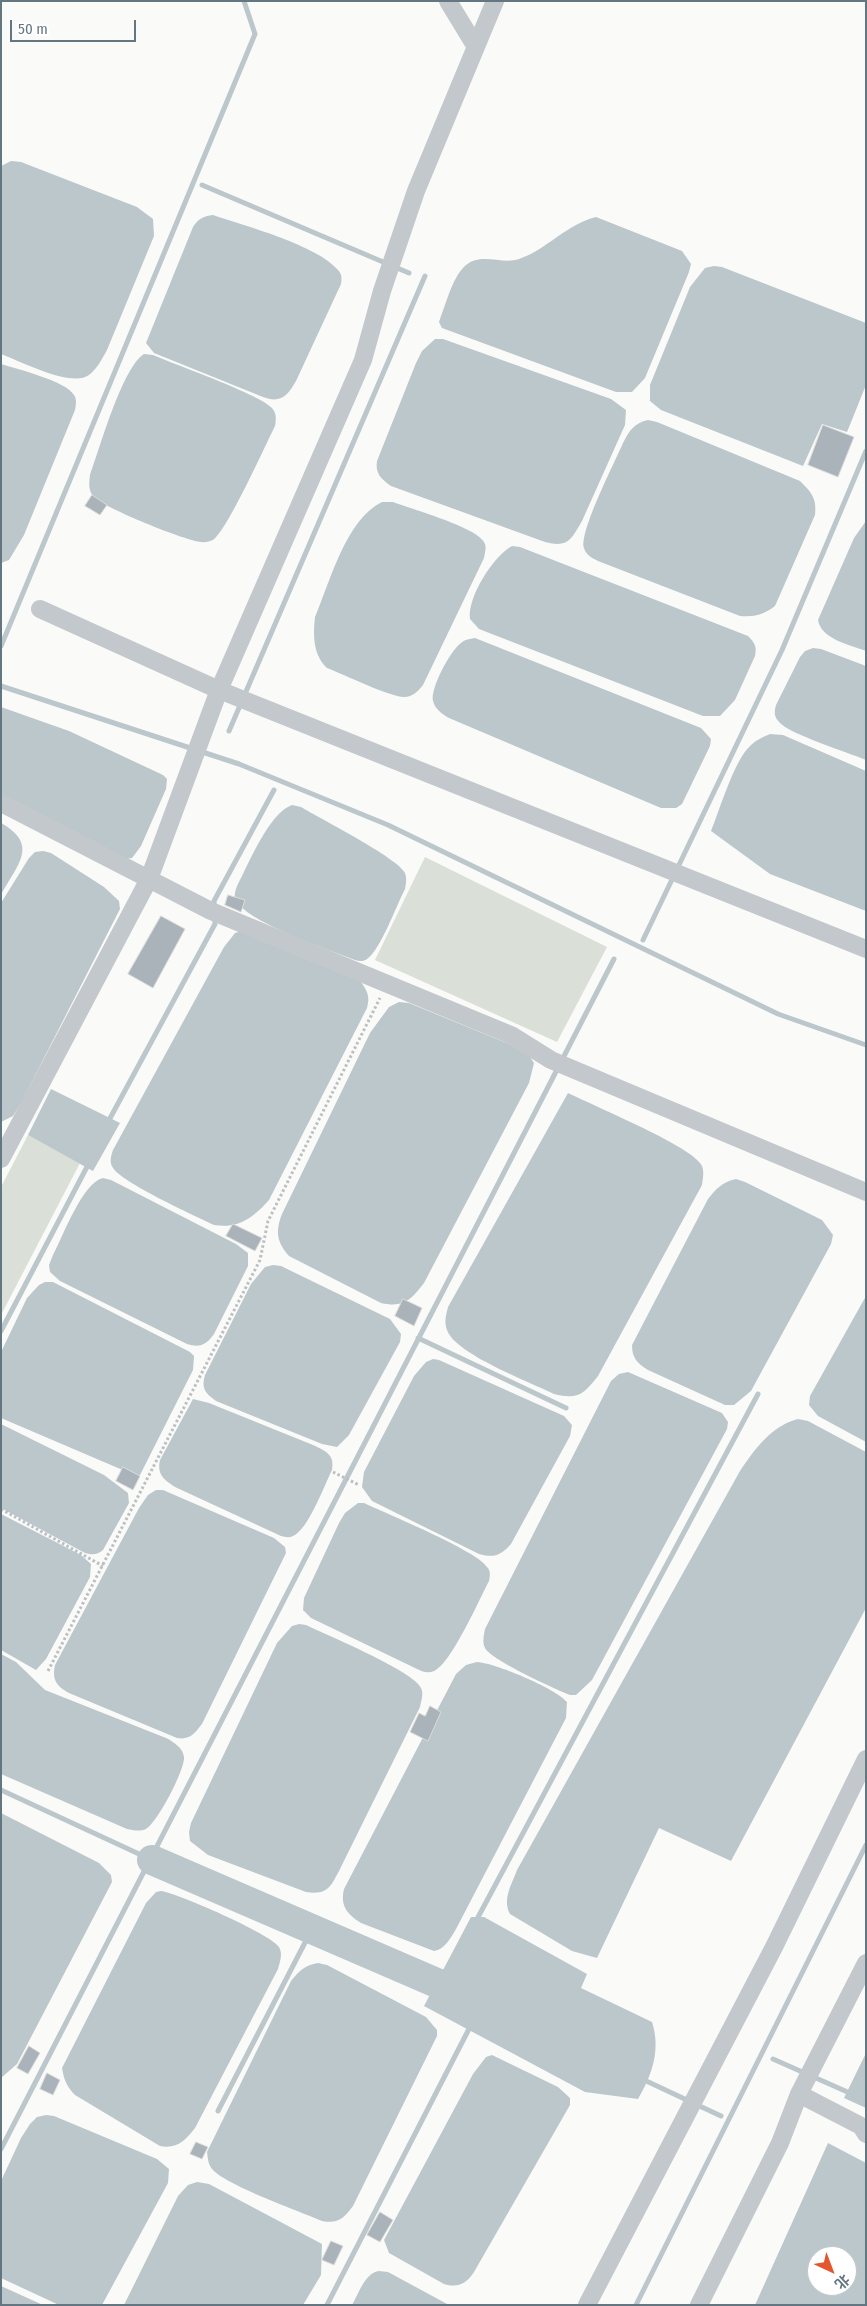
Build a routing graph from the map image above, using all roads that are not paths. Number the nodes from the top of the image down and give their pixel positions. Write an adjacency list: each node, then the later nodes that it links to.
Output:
1 (448, 1): 3 (lane)
2 (495, 1): 3 (lane)
3 (476, 46): 5 (lane)
4 (40, 609): 5 (lane)
5 (219, 690): 7 (lane); 8 (lane)
6 (1, 804): 7 (lane)
7 (149, 879): 9 (lane); 10 (lane)
8 (866, 949)
9 (1, 1159)
10 (866, 1192)
11 (866, 1759): 15 (lane)
12 (866, 1963): 13 (lane)
13 (799, 2094): 14 (lane); 16 (lane)
14 (866, 2134)
15 (587, 2305)
16 (699, 2305)

